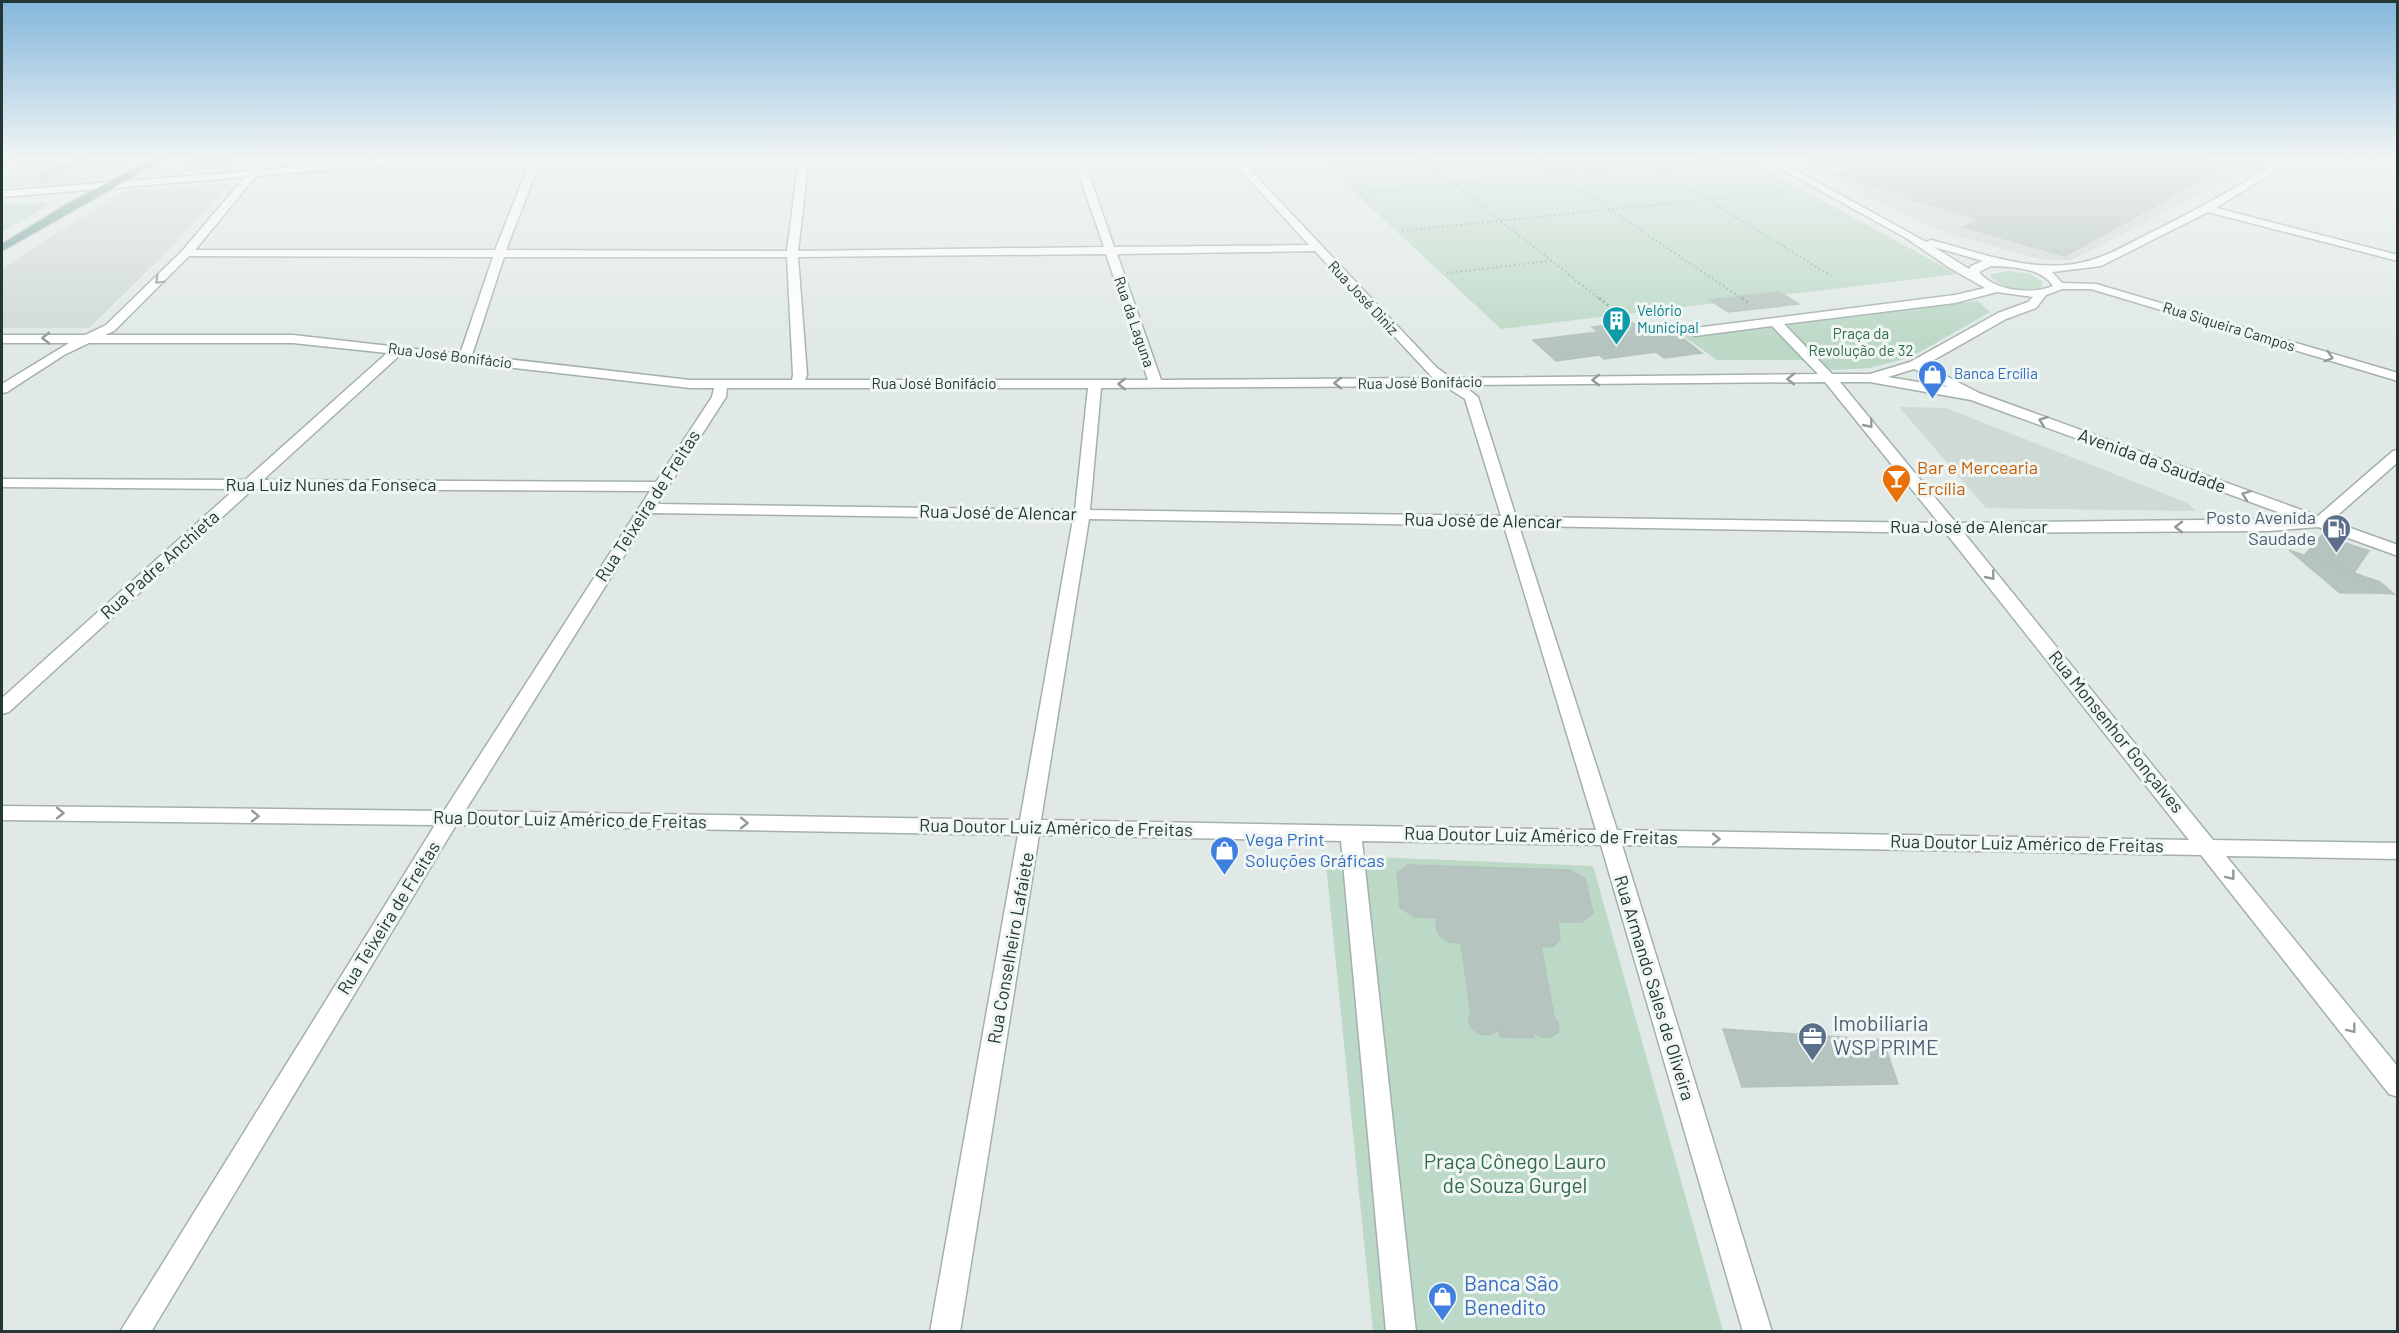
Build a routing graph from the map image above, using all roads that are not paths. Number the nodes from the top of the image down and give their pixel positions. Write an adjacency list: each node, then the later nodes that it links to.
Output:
1 (51, 219): 11 (main road)
2 (215, 219): 15 (street)
3 (513, 219): 14 (street)
4 (796, 219): 16 (street)
5 (1099, 219): 13 (street, Rua da Laguna)
6 (1290, 219): 12 (street, Rua José Diniz)
7 (1879, 219): 10 (street)
8 (2187, 219): 19 (street)
9 (2247, 219): 17 (street)
10 (1910, 236): 18 (street); 21 (street)
11 (2, 248)
12 (1316, 248): 13 (street); 38 (street, Rua José Diniz)
13 (1109, 250): 16 (street); 41 (street, Rua da Laguna)
14 (500, 252): 15 (street); 16 (street); 33 (street)
15 (186, 253): 30 (street, one-way to 30)
16 (792, 254): 40 (street)
17 (2397, 258)
18 (2002, 263): 20 (street); 21 (street)
19 (2097, 264): 20 (street); 23 (street)
20 (2033, 268): 22 (street)
21 (1977, 278): 24 (street); 26 (street)
22 (2059, 286): 23 (street, Rua Siqueira Campos); 25 (street)
23 (2092, 286): 35 (street, Rua Siqueira Campos, one-way to 35)
24 (2000, 289): 25 (street); 26 (street); 27 (street)
25 (2042, 293): 27 (street)
26 (1955, 299): 28 (street)
27 (2002, 316): 34 (street)
28 (1774, 321): 29 (street); 37 (street, Rua Monsenhor Gonçalves)
29 (1695, 332)
30 (90, 338): 31 (street, Rua José Bonifácio, one-way to 31); 32 (street, Rua José Bonifácio); 43 (street)
31 (2, 339)
32 (398, 350): 33 (street, Rua José Bonifácio); 47 (street, Rua Padre Anchieta)
33 (465, 358): 39 (street, Rua José Bonifácio)
34 (1915, 365): 36 (street); 44 (street, Avenida da Saudade)
35 (2397, 377)
36 (1870, 378): 37 (street, Rua José Bonifácio); 44 (street, Avenida da Saudade)
37 (1832, 379): 38 (street, Rua José Bonifácio, one-way to 38); 53 (street, Rua Monsenhor Gonçalves, one-way to 53)
38 (1448, 382): 41 (street, Rua José Bonifácio, one-way to 41); 51 (street, Rua Armando Sales de Oliveira)
39 (721, 384): 40 (street, Rua José Bonifácio); 48 (street, Rua Teixeira de Freitas)
40 (797, 384): 42 (street, Rua José Bonifácio)
41 (1156, 384): 42 (street, Rua José Bonifácio, one-way to 42)
42 (1095, 385): 50 (street, Rua Conselheiro Lafaiete)
43 (2, 389)
44 (1974, 396): 52 (street, Avenida da Saudade, one-way to 44)
45 (2397, 454): 52 (street)
46 (2, 483): 47 (street, Rua Luiz Nunes da Fonseca)
47 (248, 485): 48 (street, Rua Luiz Nunes da Fonseca); 55 (street, Rua Padre Anchieta)
48 (660, 487): 49 (street, Rua Teixeira de Freitas)
49 (646, 508): 50 (street, Rua José de Alencar); 57 (street, Rua Teixeira de Freitas)
50 (1082, 514): 51 (street, Rua José de Alencar); 58 (street, Rua Conselheiro Lafaiete)
51 (1510, 522): 53 (street, Rua José de Alencar); 60 (street, Rua Armando Sales de Oliveira)
52 (2321, 522): 53 (street, Rua José de Alencar, one-way to 53); 54 (street, Avenida da Saudade)
53 (1952, 528): 61 (street, Rua Monsenhor Gonçalves, one-way to 61)
54 (2395, 552)
55 (2, 708)
56 (2, 813): 57 (street, Rua Doutor Luiz Américo de Freitas, one-way to 57)
57 (451, 818): 58 (street, Rua Doutor Luiz Américo de Freitas, one-way to 58); 64 (street, Rua Teixeira de Freitas)
58 (1031, 828): 59 (street, Rua Doutor Luiz Américo de Freitas); 65 (street, Rua Conselheiro Lafaiete)
59 (1352, 833): 60 (street, Rua Doutor Luiz Américo de Freitas); 66 (street)
60 (1609, 837): 61 (street, Rua Doutor Luiz Américo de Freitas, one-way to 61); 67 (street, Rua Armando Sales de Oliveira)
61 (2209, 848): 62 (street, Rua Doutor Luiz Américo de Freitas); 63 (street, Rua Monsenhor Gonçalves, one-way to 63)
62 (2397, 851)
63 (2397, 1086)
64 (134, 1332)
65 (945, 1332)
66 (1401, 1332)
67 (1758, 1332)

